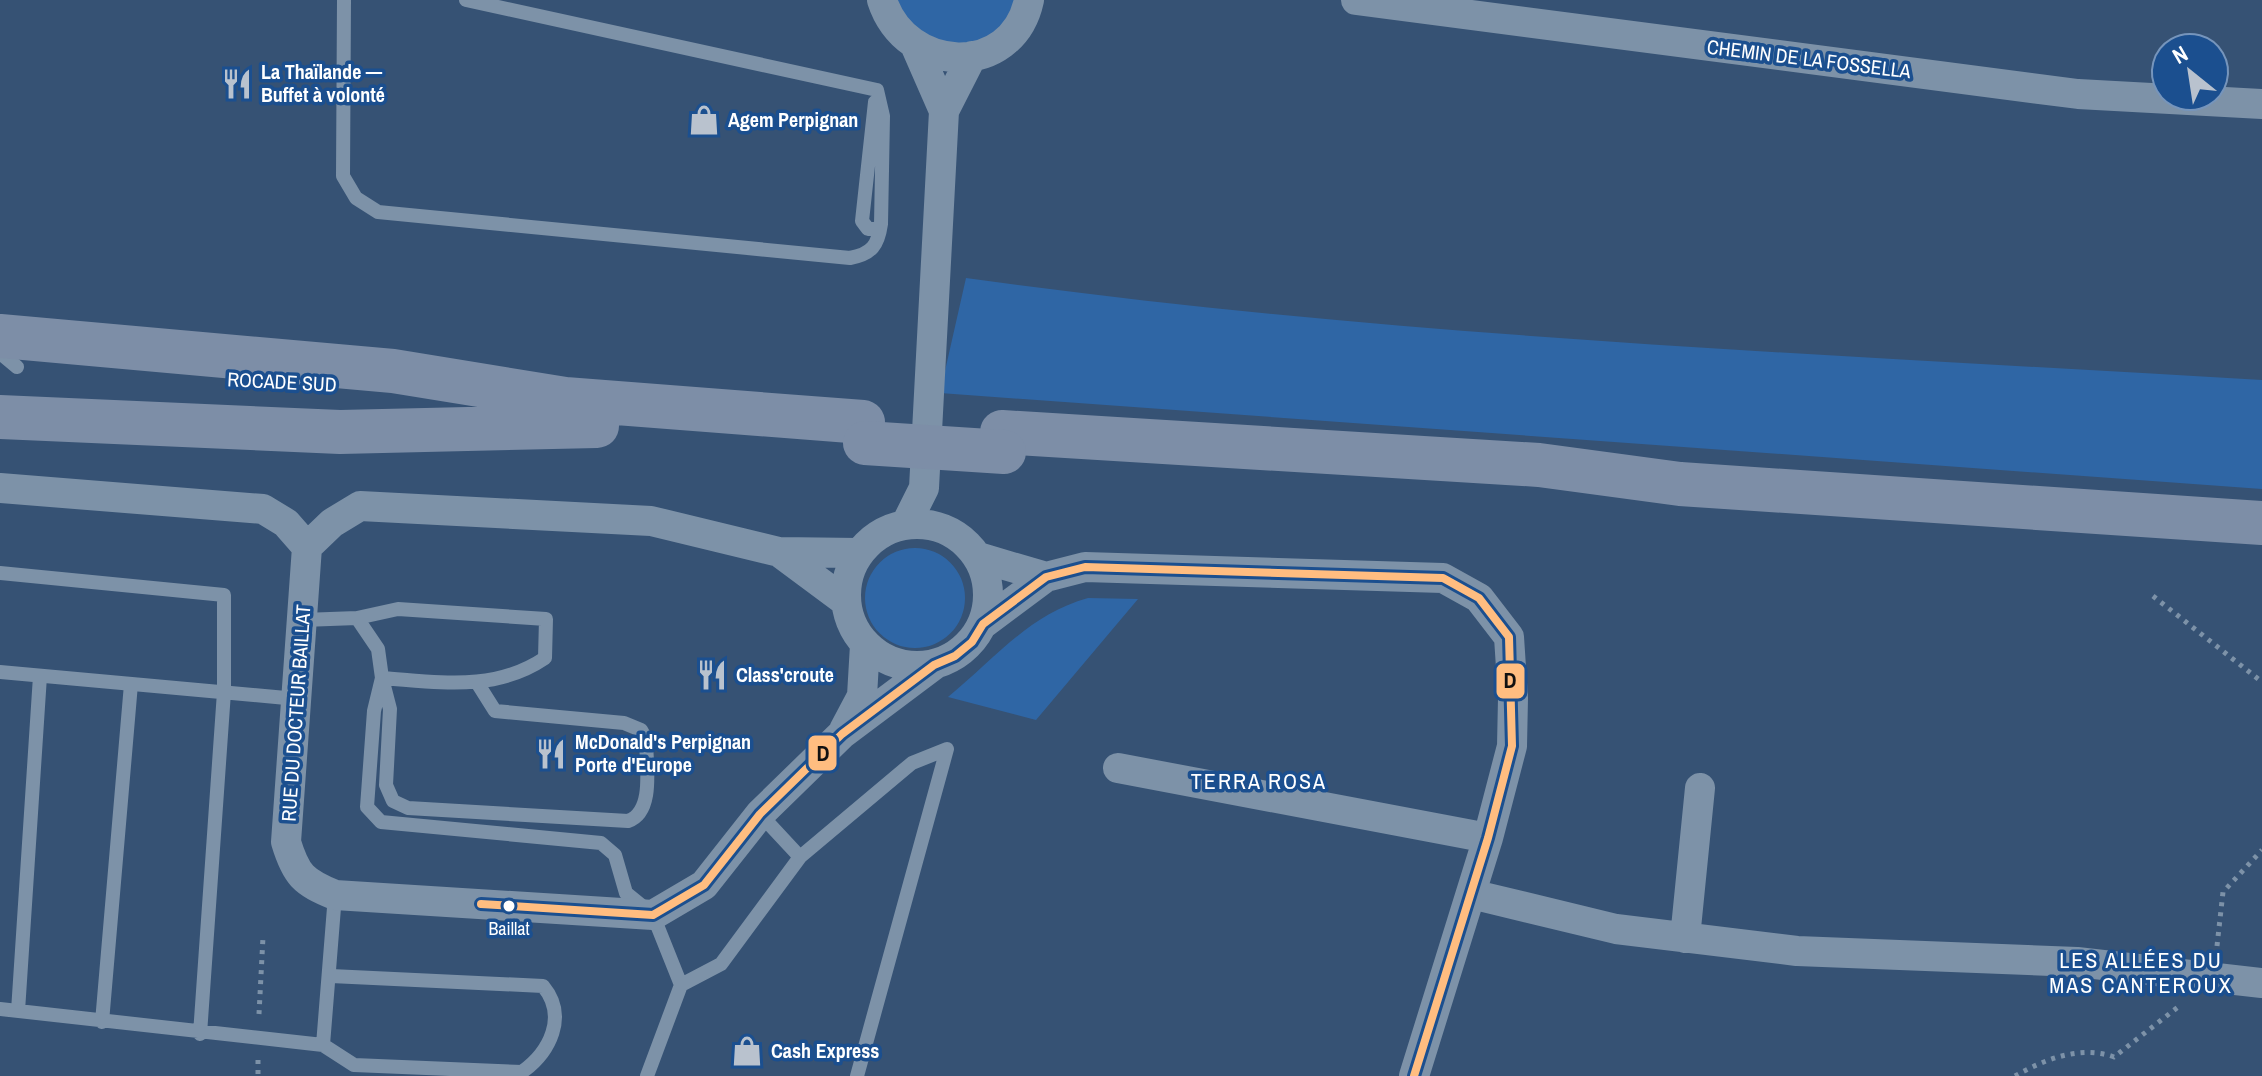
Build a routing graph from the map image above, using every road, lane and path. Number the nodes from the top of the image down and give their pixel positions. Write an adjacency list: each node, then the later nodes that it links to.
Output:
1 (344, 0): 2 (lane)
2 (466, 0)
3 (882, 0): 6 (street)
4 (1356, 0): 8 (street, CHEMIN DE LA FOSSELLA)
5 (1033, 3): 7 (street)
6 (916, 47): 7 (street); 9 (street)
7 (972, 56): 9 (street)
8 (2262, 104)
9 (944, 111): 14 (street)
10 (3, 363): 11 (main road, ROCADE SUD)
11 (563, 412): 12 (main road); 15 (main road)
12 (0, 417)
13 (0, 488): 18 (street)
14 (924, 488): 16 (street); 17 (street)
15 (2262, 523)
16 (906, 524): 17 (street); 20 (street)
17 (947, 530): 21 (street)
18 (307, 547): 19 (street); 27 (street, RUE DU DOCTEUR BAILLAT)
19 (779, 552): 20 (street); 25 (street)
20 (859, 553): 25 (street)
21 (978, 557): 23 (street); 28 (street)
22 (0, 573): 37 (lane)
23 (1046, 577): 28 (street); 43 (street)
24 (2153, 596): 34 (path)
25 (845, 601): 29 (street)
26 (357, 618): 27 (lane); 33 (lane); 36 (lane)
27 (303, 620): 38 (street, RUE DU DOCTEUR BAILLAT)
28 (983, 624): 30 (street)
29 (865, 645): 30 (street); 39 (street)
30 (934, 665): 39 (street)
31 (0, 672): 32 (lane)
32 (40, 676): 35 (lane); 56 (lane)
33 (382, 678): 36 (lane); 36 (lane); 48 (lane)
34 (2262, 682)
35 (131, 684): 37 (lane); 57 (lane)
36 (478, 684)
37 (224, 692): 38 (lane); 58 (lane)
38 (298, 699): 47 (street, RUE DU DOCTEUR BAILLAT)
39 (842, 734): 42 (street)
40 (1118, 768): 43 (street)
41 (1700, 788): 50 (street)
42 (760, 814): 45 (lane); 48 (street)
43 (1488, 838): 46 (street)
44 (2262, 850): 52 (path)
45 (800, 857): 54 (lane); 63 (lane)
46 (1471, 894): 50 (street); 64 (street)
47 (335, 895): 48 (street, RUE DU DOCTEUR BAILLAT); 51 (lane)
48 (653, 915): 54 (lane)
49 (263, 937): 59 (path)
50 (1685, 938): 52 (street)
51 (331, 976): 60 (lane); 60 (lane)
52 (2214, 978): 53 (street); 65 (path)
53 (2262, 983)
54 (681, 985): 62 (lane)
55 (0, 1009): 56 (lane)
56 (18, 1011): 57 (lane)
57 (102, 1022): 58 (lane)
58 (200, 1034): 59 (lane)
59 (258, 1040): 60 (lane); 61 (path)
60 (323, 1045)
61 (258, 1075)
62 (647, 1076)
63 (857, 1076)
64 (1414, 1076)
65 (2015, 1076)

